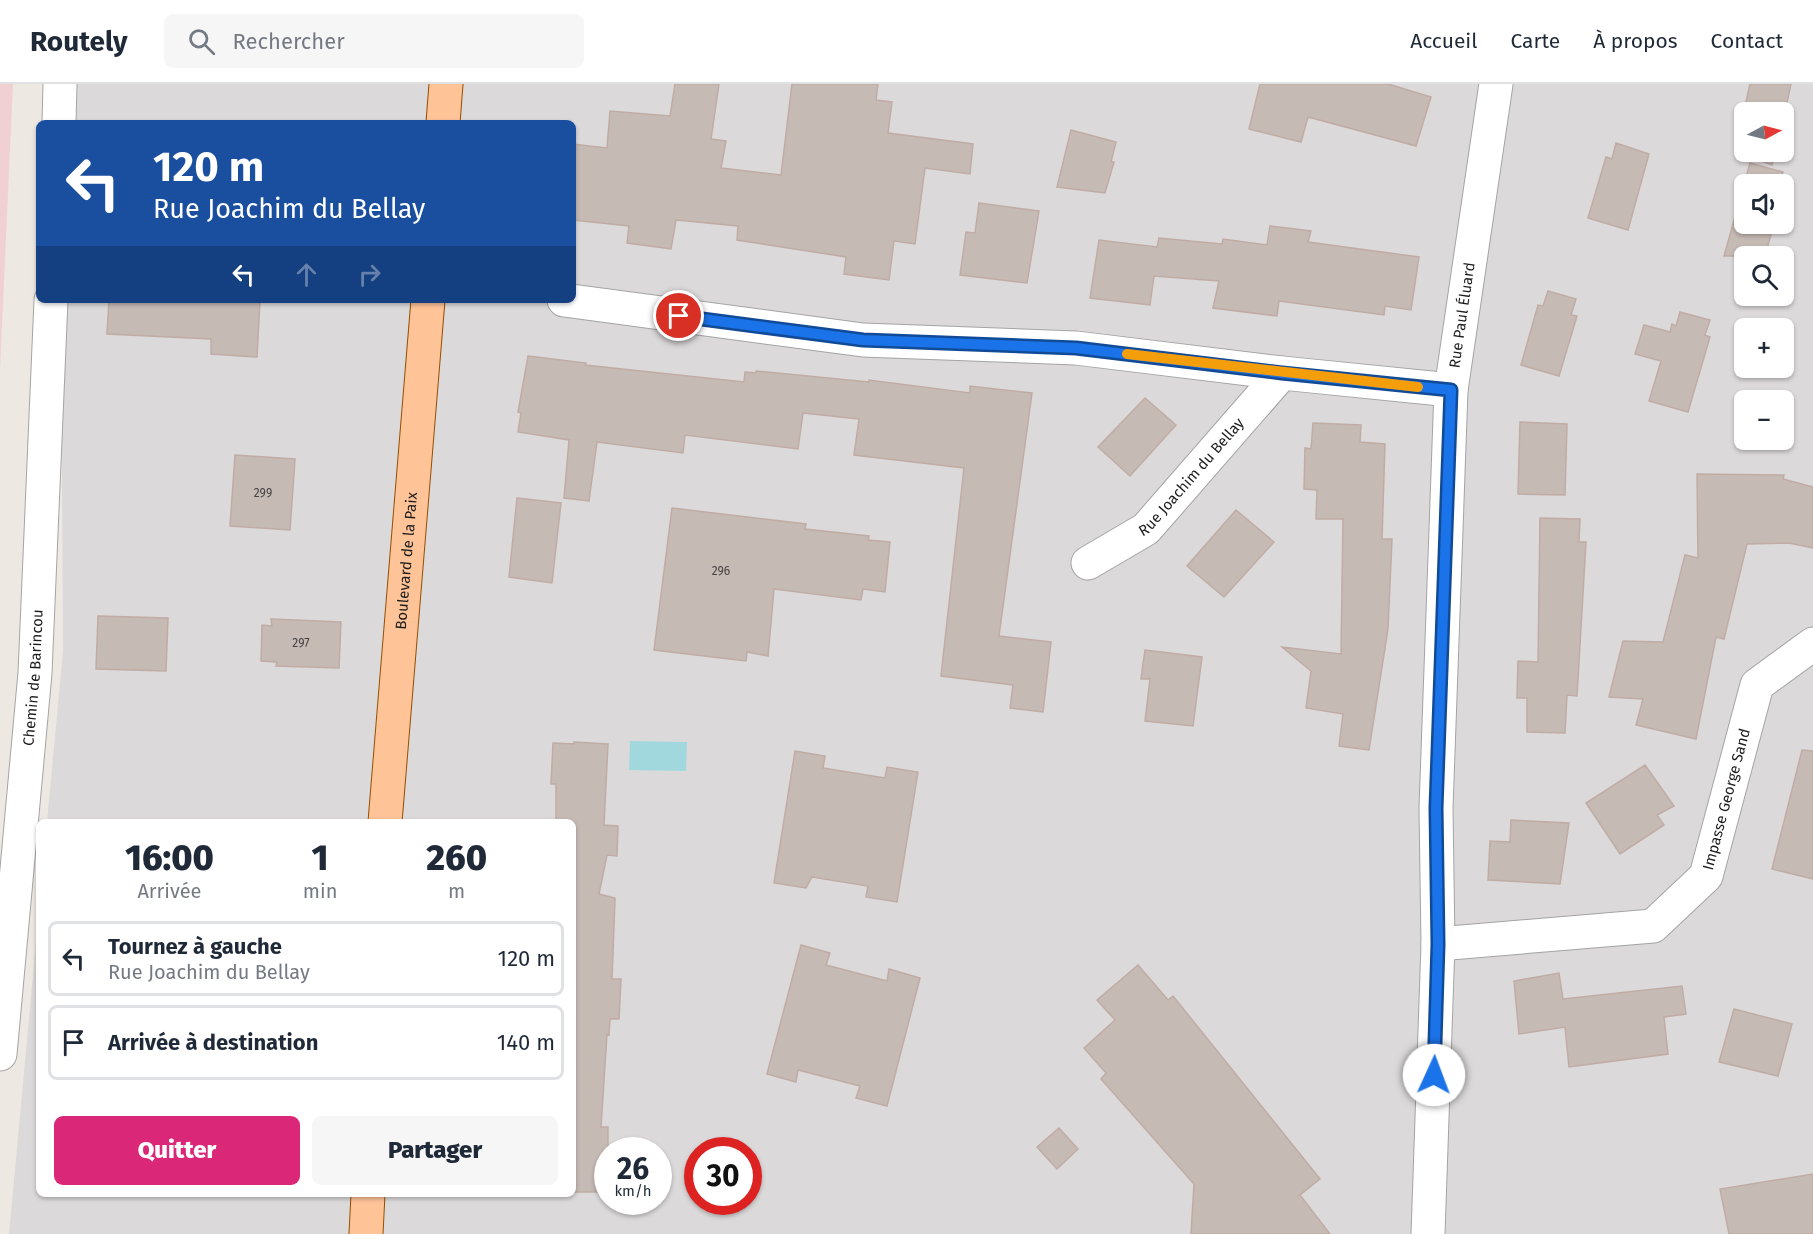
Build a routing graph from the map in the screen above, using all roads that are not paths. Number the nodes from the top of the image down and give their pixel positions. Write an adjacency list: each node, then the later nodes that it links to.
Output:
1 (60, 84): 4 (street)
2 (447, 84): 5 (main road)
3 (1496, 84): 10 (street, Rue Paul Éluard)
4 (59, 120)
5 (443, 120)
6 (576, 302): 9 (street)
7 (51, 303): 15 (street, Chemin de Barincou)
8 (428, 303): 13 (main road, Boulevard de la Paix)
9 (1282, 373): 10 (street); 11 (street, Rue Joachim du Bellay)
10 (1451, 390): 14 (street, Rue Paul Éluard)
11 (1088, 564)
12 (1813, 644): 14 (street, Impasse George Sand)
13 (385, 819)
14 (1438, 944): 18 (street, Rue Paul Éluard)
15 (0, 1054)
16 (368, 1197): 17 (main road)
17 (366, 1234)
18 (1428, 1234)

